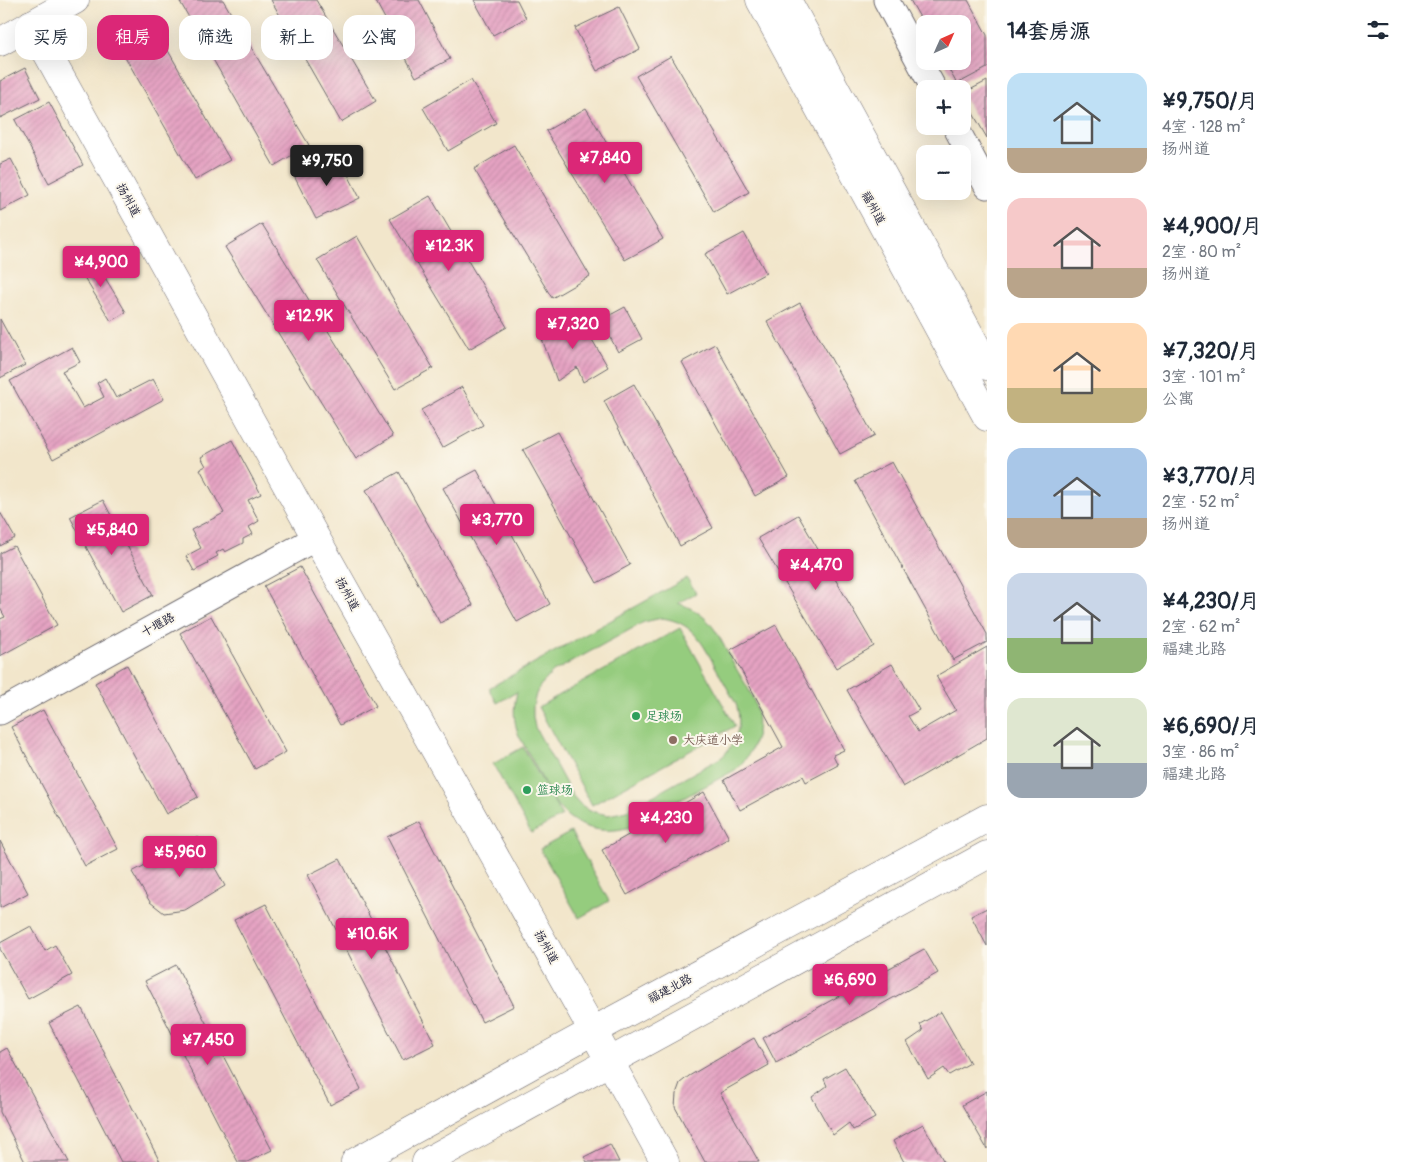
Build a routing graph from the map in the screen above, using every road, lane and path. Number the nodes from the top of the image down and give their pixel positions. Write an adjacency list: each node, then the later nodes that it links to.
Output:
1 (75, 0): 5 (street)
2 (760, 0): 13 (street, 福州道)
3 (787, 0): 12 (street, 福州道)
4 (886, 0): 9 (street)
5 (48, 15)
6 (15, 33): 7 (street)
7 (0, 42)
8 (51, 60): 14 (street, 扬州道)
9 (929, 80)
10 (960, 135): 11 (street)
11 (987, 186)
12 (987, 366)
13 (985, 409)
14 (316, 538): 15 (street, 十堰路); 18 (street, 扬州道)
15 (0, 712)
16 (987, 818): 18 (street, 福建北路)
17 (987, 855): 19 (street)
18 (593, 1031): 19 (street, 扬州道); 20 (street, 福建北路)
19 (609, 1061): 21 (street); 22 (street, 扬州道)
20 (354, 1162)
21 (426, 1162)
22 (665, 1162)

